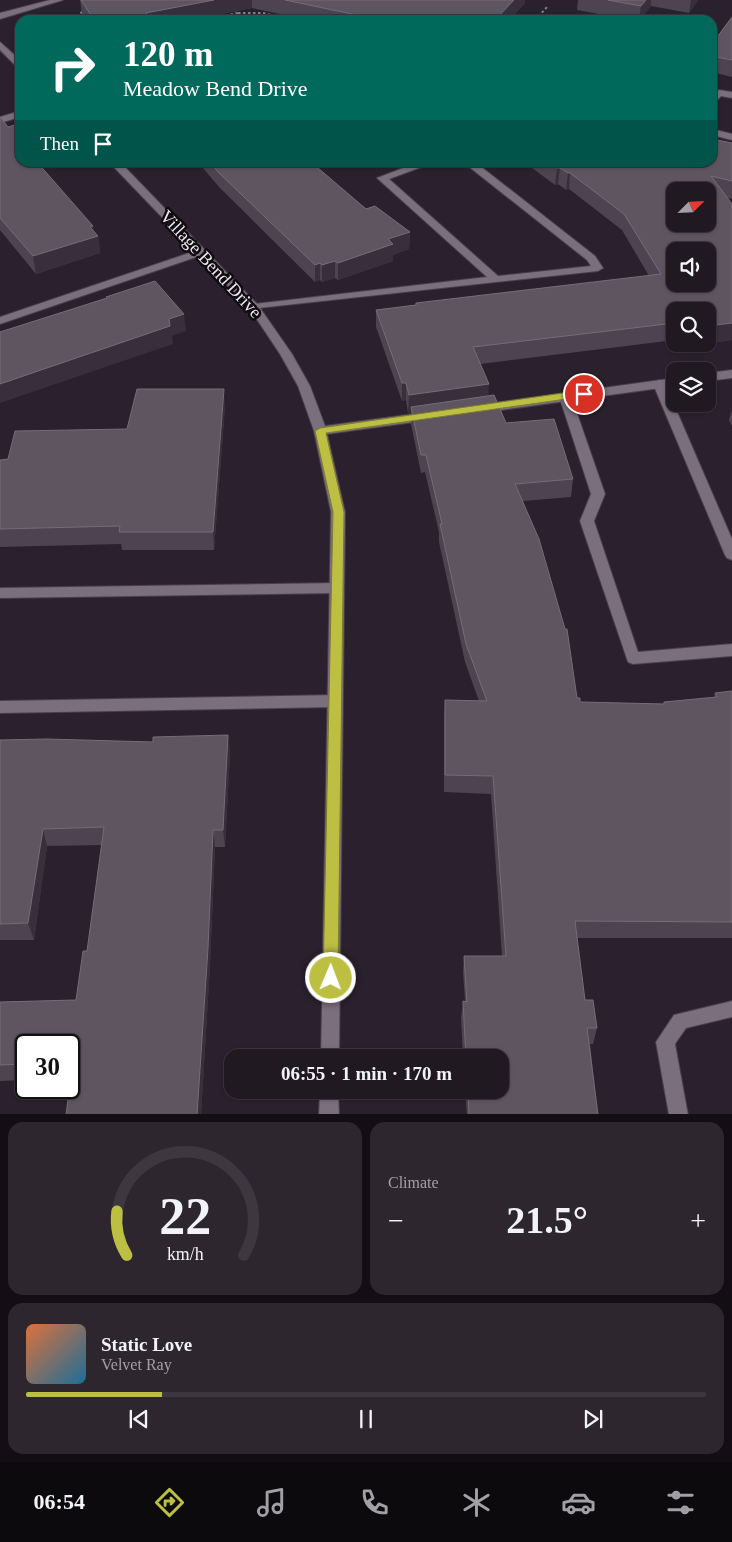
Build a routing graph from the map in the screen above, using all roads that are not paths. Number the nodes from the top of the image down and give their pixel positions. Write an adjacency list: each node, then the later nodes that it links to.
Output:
1 (59, 0): 2 (street)
2 (0, 16)
3 (0, 45): 4 (street)
4 (15, 60)
5 (717, 95): 6 (street)
6 (732, 95)
7 (15, 116): 8 (street)
8 (0, 120)
9 (717, 133): 10 (street)
10 (732, 137)
11 (119, 167): 14 (street, Village Bend Drive)
12 (415, 167): 15 (street)
13 (474, 167): 15 (street)
14 (201, 252): 16 (street, Village Bend Drive); 17 (street)
15 (495, 279): 16 (street)
16 (254, 307): 25 (street, Village Bend Drive)
17 (2, 317)
18 (732, 374): 19 (street)
19 (716, 376)
20 (666, 383): 21 (street)
21 (659, 384): 22 (street); 26 (street)
22 (565, 396): 23 (street); 29 (street)
23 (470, 410)
24 (441, 414): 25 (street)
25 (320, 431): 27 (street, Village Bend Drive)
26 (732, 555)
27 (337, 588): 28 (street); 30 (street, Village Bend Drive)
28 (0, 593)
29 (732, 650)
30 (335, 701): 31 (street); 33 (street, Village Bend Drive)
31 (0, 707)
32 (732, 1009): 36 (street)
33 (330, 1049)
34 (329, 1099): 35 (street)
35 (329, 1114)
36 (678, 1114)

